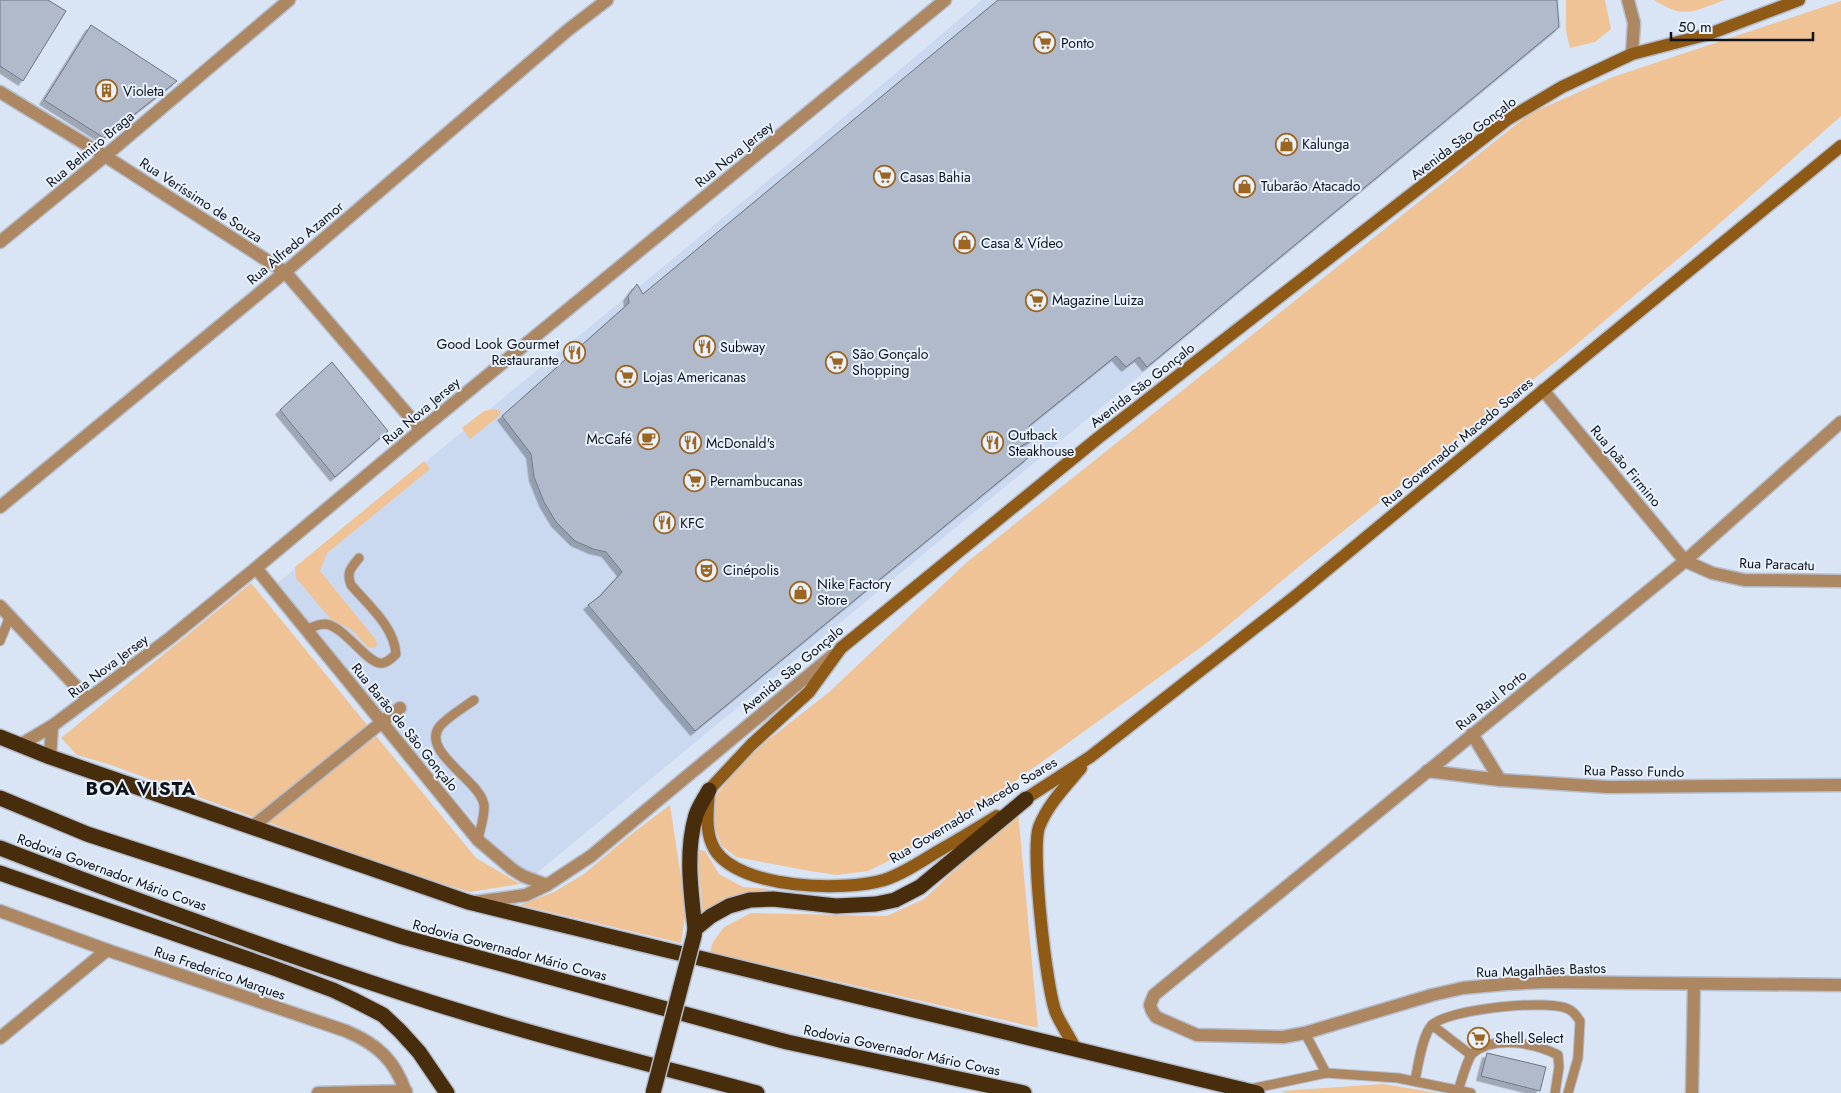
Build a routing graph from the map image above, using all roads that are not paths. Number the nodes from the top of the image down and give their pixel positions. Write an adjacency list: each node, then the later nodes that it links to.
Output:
1 (289, 0): 9 (street, Rua Belmiro Braga)
2 (607, 0): 11 (street, Rua Alfredo Azamor)
3 (945, 0): 14 (street, Rua Nova Jersey)
4 (1628, 0): 6 (street)
5 (1799, 0): 6 (main road, Avenida São Gonçalo)
6 (1632, 54): 24 (main road, Avenida São Gonçalo)
7 (0, 92): 9 (street, Rua Veríssimo de Souza)
8 (1841, 146): 12 (main road, Rua Governador Macedo Soares)
9 (105, 156): 10 (street, Rua Belmiro Braga); 11 (street, Rua Veríssimo de Souza)
10 (0, 242)
11 (285, 272): 14 (street, Rua Veríssimo de Souza); 15 (street, Rua Alfredo Azamor)
12 (1543, 390): 17 (street, Rua João Firmino); 34 (main road, Rua Governador Macedo Soares)
13 (1841, 422): 17 (street, Rua Raul Porto)
14 (421, 430): 18 (street, Rua Nova Jersey)
15 (0, 507)
16 (359, 558): 22 (lane)
17 (1685, 561): 19 (street, Rua Paracatu); 30 (street, Rua Raul Porto)
18 (256, 568): 22 (street, Rua Barão de São Gonçalo); 25 (street, Rua Nova Jersey)
19 (1841, 581)
20 (0, 606): 21 (street)
21 (10, 616): 23 (lane); 25 (street)
22 (306, 630): 28 (street, Rua Barão de São Gonçalo)
23 (0, 641)
24 (841, 648): 38 (main road); 45 (street, Avenida São Gonçalo)
25 (88, 700): 29 (street, Rua Nova Jersey)
26 (474, 700): 42 (lane)
27 (400, 708): 28 (street)
28 (382, 722): 41 (street); 42 (street, Rua Barão de São Gonçalo)
29 (52, 726): 32 (street, Rua Nova Jersey); 33 (street)
30 (1472, 734): 35 (street, Rua Raul Porto); 36 (street)
31 (0, 737): 32 (highway)
32 (20, 745): 33 (highway)
33 (50, 757): 41 (highway)
34 (1090, 757): 40 (main road, Rua Governador Macedo Soares); 56 (main road, Rua Governador Macedo Soares)
35 (1427, 771): 36 (street, Rua Passo Fundo); 52 (street, Rua Raul Porto)
36 (1500, 780): 37 (street, Rua Passo Fundo)
37 (1841, 785)
38 (709, 790): 40 (main road, Rua Governador Macedo Soares); 48 (highway)
39 (0, 798): 67 (highway, Rodovia Governador Mário Covas)
40 (1026, 799): 48 (highway)
41 (252, 827): 46 (highway)
42 (478, 840): 45 (street, Rua Barão de São Gonçalo)
43 (0, 848): 66 (highway, Rodovia Governador Mário Covas)
44 (0, 873): 64 (highway)
45 (547, 885): 46 (street, Avenida São Gonçalo)
46 (468, 902): 56 (highway)
47 (0, 911): 49 (street, Rua Frederico Marques)
48 (694, 932): 65 (highway, bridge)
49 (107, 950): 55 (street); 62 (street, Rua Frederico Marques)
50 (1694, 984): 51 (street, Rua Magalhães Bastos); 54 (street, Rua Magalhães Bastos); 71 (street)
51 (1841, 985)
52 (1154, 996): 54 (street, Rua Magalhães Bastos)
53 (1432, 1025): 57 (lane); 59 (lane); 70 (lane)
54 (1305, 1033): 58 (lane)
55 (0, 1038)
56 (1076, 1050): 60 (highway)
57 (1471, 1055): 61 (lane); 69 (lane)
58 (1326, 1073): 59 (lane); 60 (lane)
59 (1415, 1080): 61 (lane)
60 (1252, 1091)
61 (1458, 1091): 68 (lane)
62 (406, 1092): 63 (street)
63 (318, 1093)
64 (447, 1093)
65 (653, 1093)
66 (757, 1093)
67 (1024, 1093)
68 (1471, 1093)
69 (1556, 1093)
70 (1568, 1093)
71 (1692, 1093)

